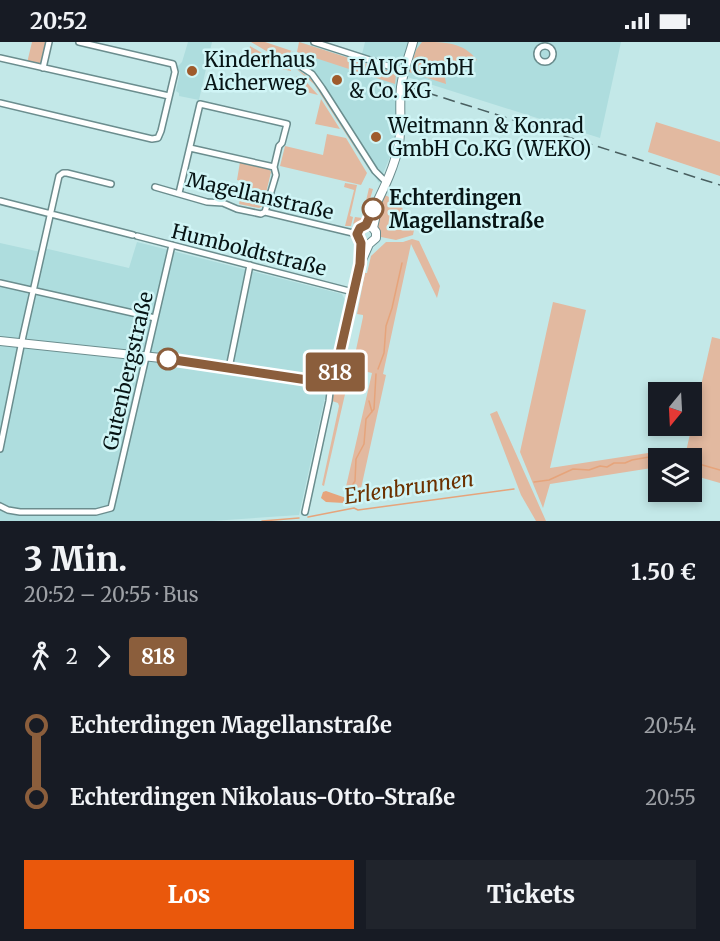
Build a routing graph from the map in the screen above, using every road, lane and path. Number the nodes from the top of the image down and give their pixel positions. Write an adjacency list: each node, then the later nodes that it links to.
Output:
1 (49, 42): 7 (street)
2 (80, 42): 9 (street)
3 (314, 42): 8 (street)
4 (412, 42): 8 (main road)
5 (0, 58): 7 (street)
6 (300, 66): 13 (street)
7 (43, 68): 9 (street)
8 (404, 71): 13 (main road)
9 (169, 96): 10 (street)
10 (0, 103)
11 (190, 148): 12 (street); 12 (street); 16 (street)
12 (274, 167): 18 (street)
13 (386, 182): 20 (main road)
14 (111, 184): 19 (street)
15 (155, 187): 16 (street, Magellanstraße)
16 (179, 193): 18 (street, Magellanstraße)
17 (0, 201): 19 (street, Humboldtstraße)
18 (265, 212): 21 (street, Magellanstraße)
19 (51, 214): 23 (street, Humboldtstraße); 26 (street)
20 (370, 227): 21 (main road); 22 (main road)
21 (357, 234): 22 (main road)
22 (365, 243): 27 (main road)
23 (172, 245): 24 (street, Humboldtstraße); 28 (street, Gutenbergstraße)
24 (250, 266): 27 (street, Humboldtstraße); 32 (street)
25 (0, 283): 26 (street)
26 (33, 291): 28 (street); 30 (street)
27 (353, 292): 33 (main road)
28 (155, 318): 31 (street, Gutenbergstraße)
29 (0, 341): 30 (main road)
30 (21, 343): 31 (main road); 34 (street)
31 (147, 356): 32 (main road); 35 (street, Gutenbergstraße)
32 (229, 368): 33 (main road)
33 (327, 380): 36 (street)
34 (0, 449)
35 (0, 506)
36 (305, 512)

